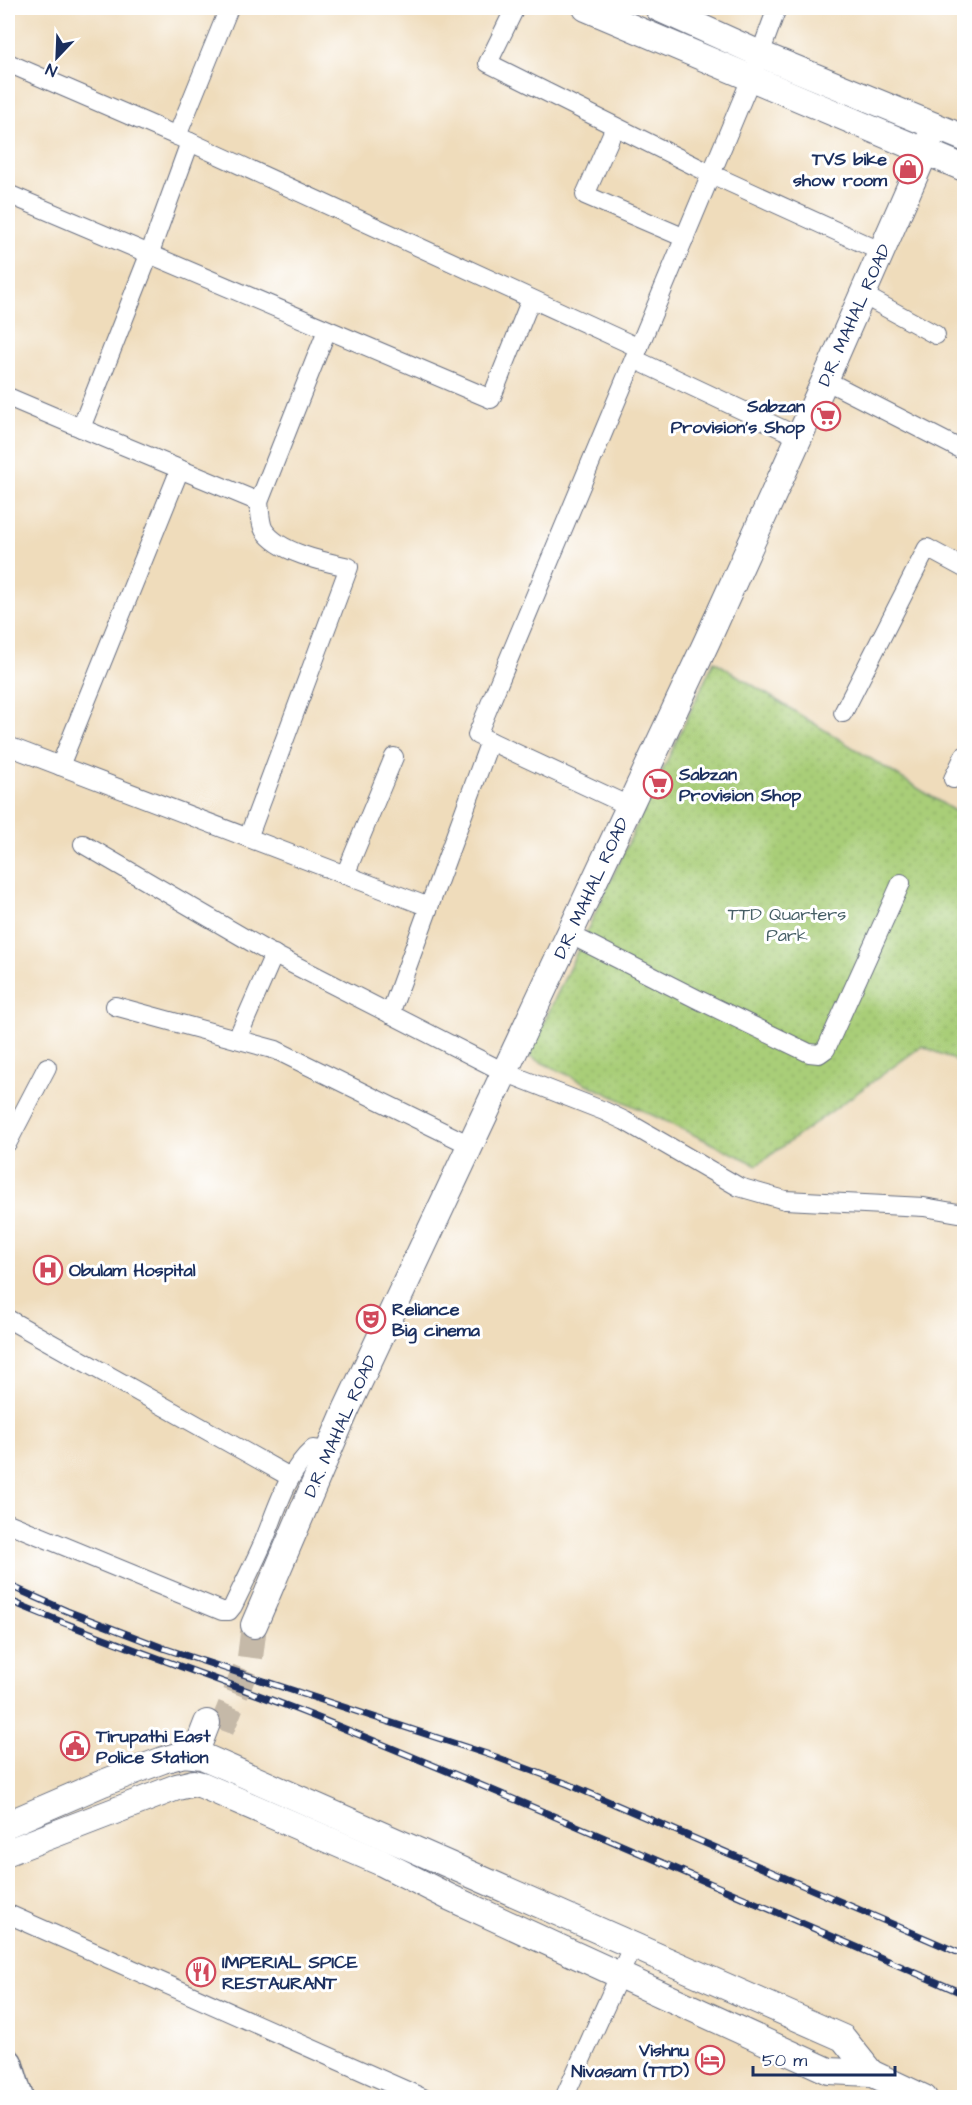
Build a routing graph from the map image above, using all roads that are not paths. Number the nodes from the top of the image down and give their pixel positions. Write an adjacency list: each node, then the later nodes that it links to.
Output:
1 (229, 8): 11 (street)
2 (515, 8): 9 (street)
3 (586, 8): 7 (street)
4 (658, 8): 7 (street)
5 (777, 8): 7 (street)
6 (8, 63): 11 (street)
7 (756, 65): 8 (street); 12 (street); 14 (street)
8 (934, 126): 10 (street); 12 (street, D.R. MAHAL ROAD)
9 (615, 127): 14 (street); 16 (street)
10 (964, 135): 13 (street)
11 (183, 139): 18 (street); 20 (street)
12 (926, 150): 13 (street); 17 (street, D.R. MAHAL ROAD)
13 (958, 165)
14 (711, 174): 16 (street); 17 (street)
15 (8, 194): 18 (street)
16 (685, 238): 23 (street)
17 (882, 252): 19 (street, D.R. MAHAL ROAD)
18 (149, 255): 21 (street); 26 (street)
19 (863, 295): 22 (street); 24 (street, D.R. MAHAL ROAD)
20 (531, 299): 21 (street); 23 (street)
21 (327, 330): 30 (street)
22 (936, 335)
23 (637, 353): 27 (street); 33 (street)
24 (825, 380): 27 (street, D.R. MAHAL ROAD); 28 (street)
25 (8, 397): 26 (street)
26 (81, 428): 29 (street)
27 (799, 437): 39 (street, D.R. MAHAL ROAD)
28 (964, 451)
29 (180, 469): 30 (street); 37 (street)
30 (259, 502): 40 (street)
31 (964, 568): 32 (street)
32 (843, 713)
33 (490, 741): 39 (street); 44 (street)
34 (8, 746): 37 (street)
35 (964, 756): 38 (street)
36 (394, 757): 42 (street)
37 (60, 766): 40 (street)
38 (953, 779)
39 (629, 806): 45 (street, D.R. MAHAL ROAD)
40 (248, 838): 42 (street)
41 (83, 844): 46 (street)
42 (345, 875): 44 (street)
43 (901, 883): 45 (street)
44 (429, 907): 48 (street)
45 (569, 934): 51 (street, D.R. MAHAL ROAD)
46 (274, 954): 48 (street); 49 (street)
47 (115, 1006): 49 (street)
48 (390, 1014): 51 (street)
49 (237, 1040): 53 (street)
50 (47, 1067): 52 (street)
51 (504, 1072): 53 (street, D.R. MAHAL ROAD); 54 (street)
52 (8, 1142)
53 (470, 1145): 56 (street, D.R. MAHAL ROAD)
54 (964, 1214)
55 (8, 1319): 57 (street)
56 (328, 1451): 57 (street); 59 (street, D.R. MAHAL ROAD)
57 (290, 1478): 58 (street)
58 (8, 1523)
59 (254, 1625)
60 (214, 1727): 61 (street)
61 (202, 1756): 62 (street); 65 (street)
62 (8, 1824)
63 (8, 1852): 66 (street)
64 (8, 1914): 70 (street)
65 (633, 1945): 66 (street); 68 (street)
66 (620, 1974): 68 (street); 71 (street)
67 (8, 2062): 69 (main road)
68 (871, 2073): 72 (street)
69 (19, 2097)
70 (423, 2097)
71 (564, 2097)
72 (924, 2097)

